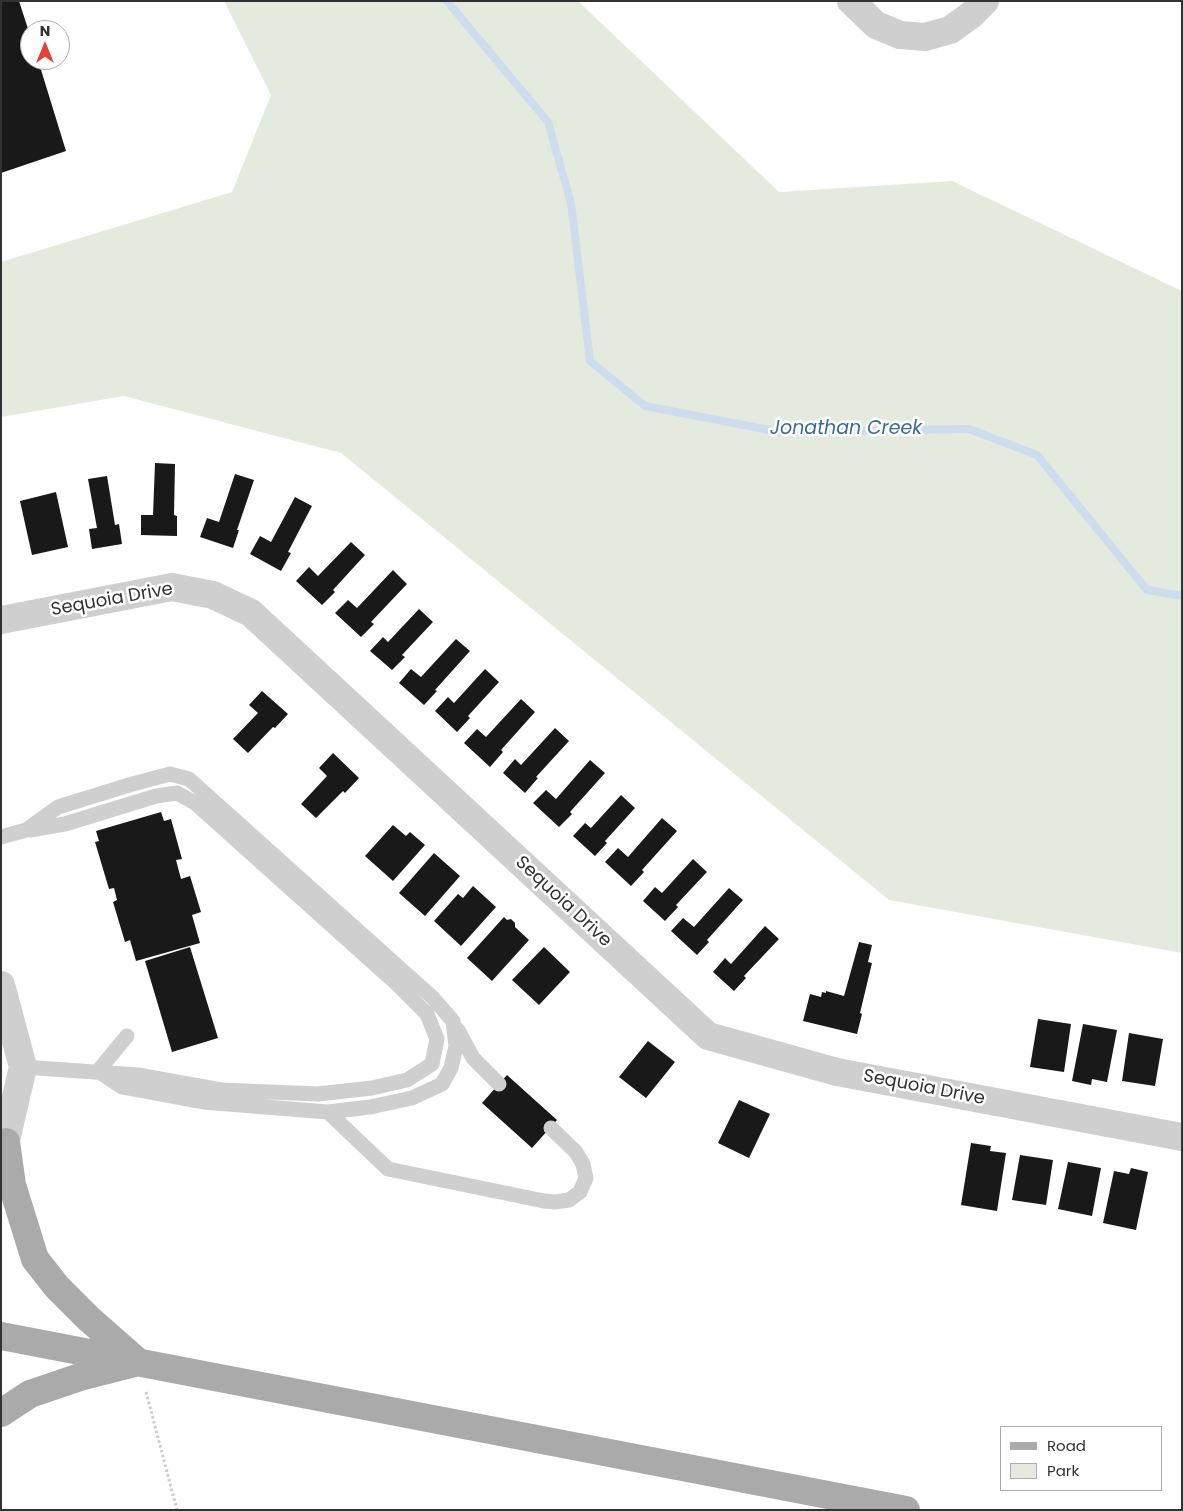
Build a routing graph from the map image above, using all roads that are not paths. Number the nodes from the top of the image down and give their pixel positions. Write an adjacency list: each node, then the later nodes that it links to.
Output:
1 (851, 1): 2 (street)
2 (985, 1)
3 (1, 620): 14 (street, Sequoia Drive)
4 (26, 830): 5 (lane); 7 (lane); 10 (lane)
5 (1, 837)
6 (1, 985): 9 (street)
7 (453, 1021): 11 (lane); 12 (lane)
8 (127, 1036): 10 (lane)
9 (22, 1067): 10 (lane); 15 (street)
10 (98, 1071): 12 (lane)
11 (499, 1084)
12 (328, 1112): 13 (lane)
13 (551, 1128)
14 (1182, 1137)
15 (3, 1150): 17 (main road)
16 (1, 1336): 17 (main road)
17 (138, 1362): 18 (main road); 19 (main road)
18 (1, 1413)
19 (906, 1510)

